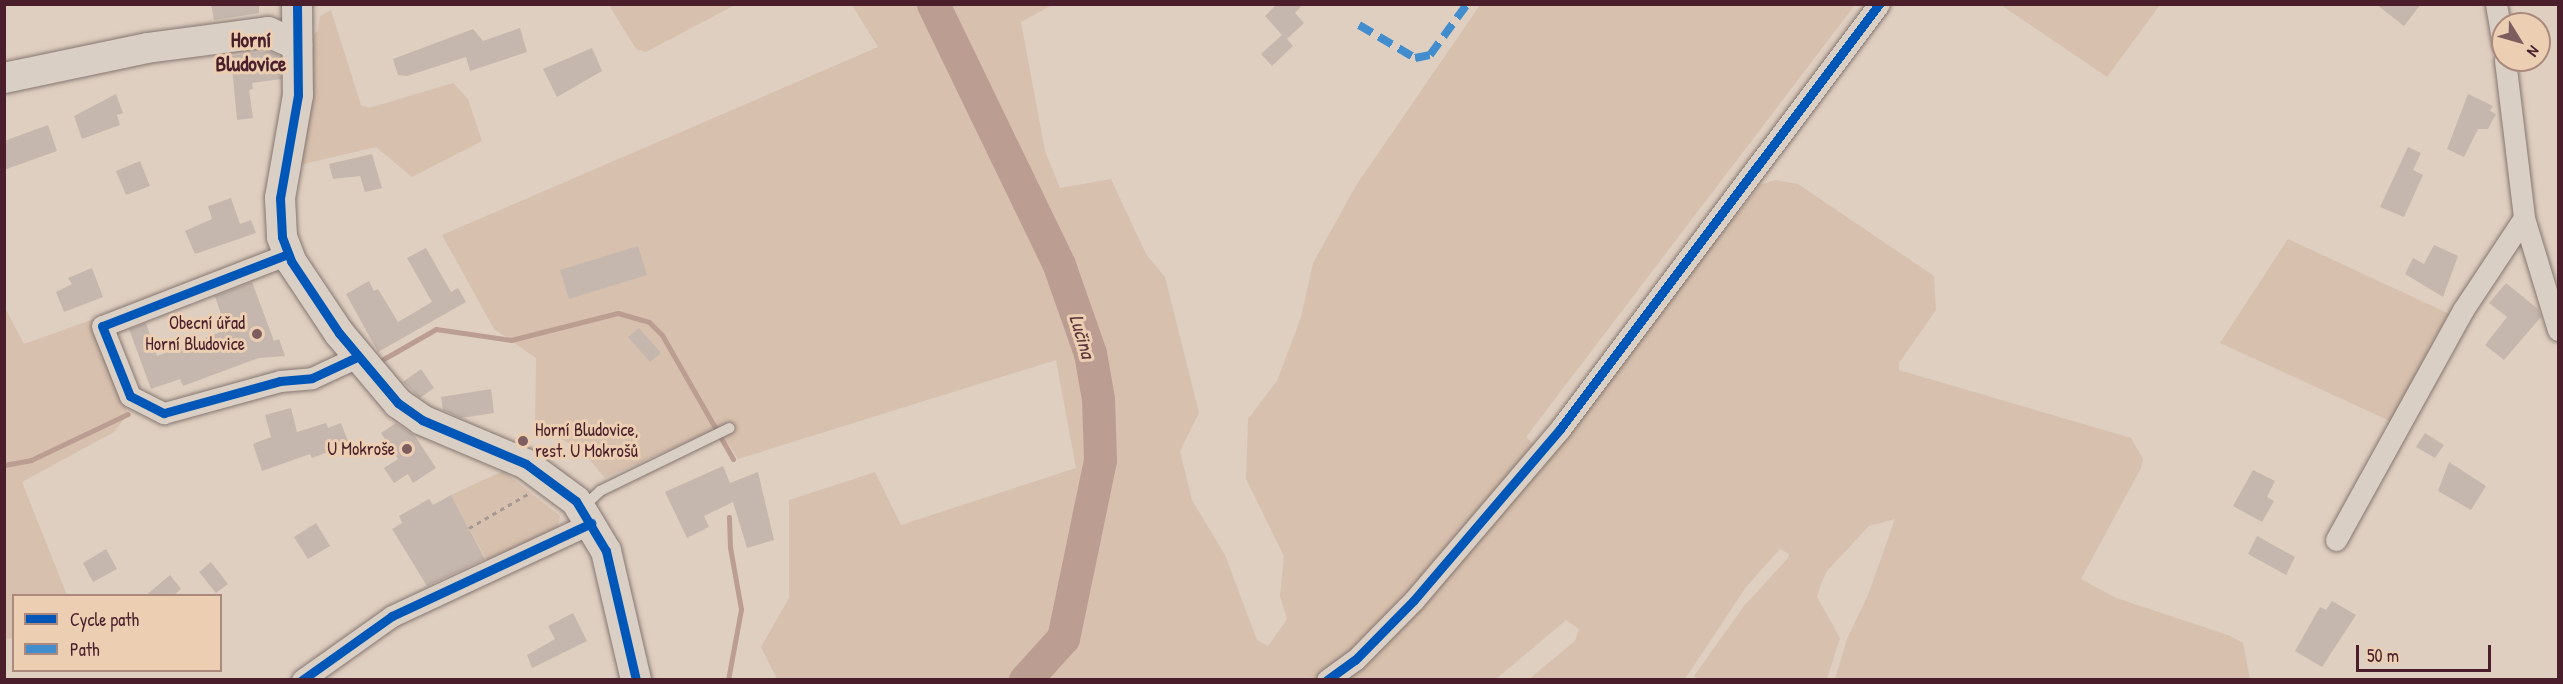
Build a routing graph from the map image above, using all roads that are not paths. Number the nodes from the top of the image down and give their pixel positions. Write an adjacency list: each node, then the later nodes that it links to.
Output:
1 (297, 4): 3 (street)
2 (1879, 4): 15 (street)
3 (297, 45): 5 (street); 7 (street)
4 (2506, 72): 6 (street)
5 (4, 78)
6 (2524, 218): 8 (street); 12 (street)
7 (288, 254): 9 (street); 9 (street)
8 (2559, 330)
9 (357, 357): 11 (street)
10 (726, 430): 11 (lane)
11 (587, 516): 13 (street); 14 (street)
12 (2336, 540)
13 (302, 680)
14 (636, 680)
15 (1327, 680)

